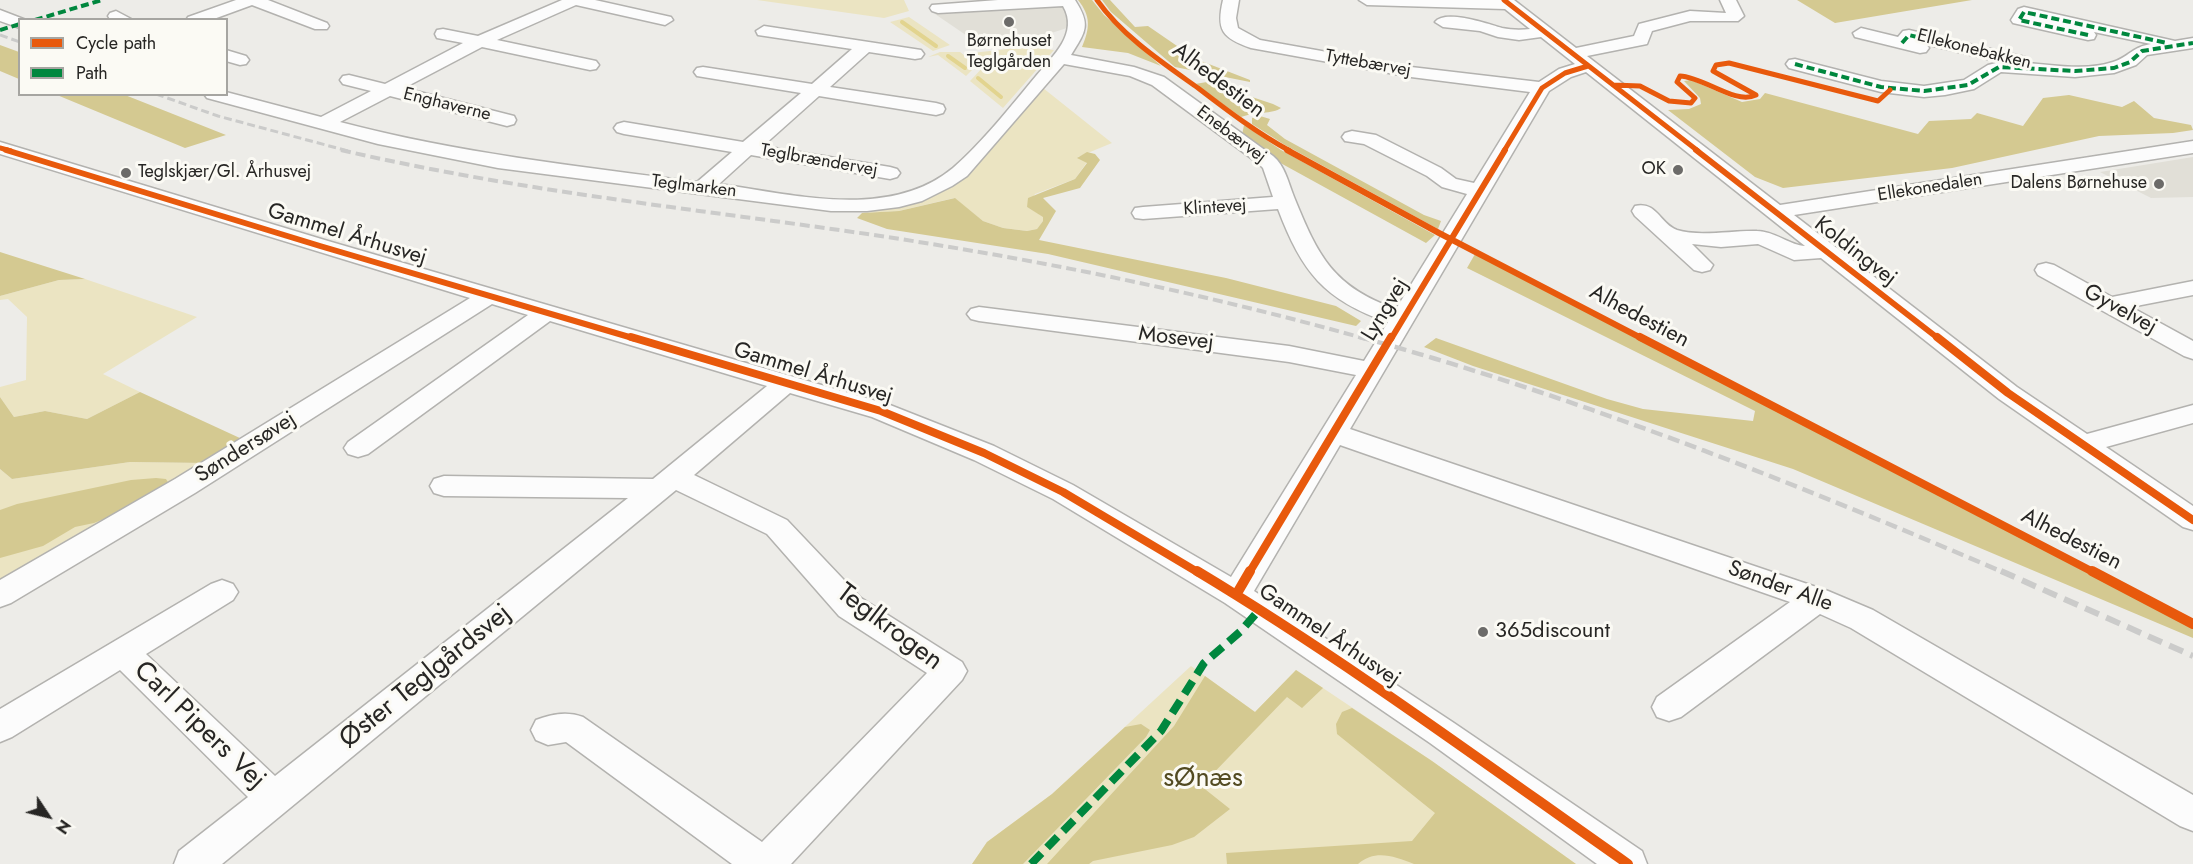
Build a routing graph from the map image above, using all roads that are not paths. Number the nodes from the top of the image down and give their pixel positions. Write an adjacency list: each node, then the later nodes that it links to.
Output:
1 (253, 0): 10 (street); 14 (street)
2 (574, 0): 11 (street, Enghaverne); 20 (street, Enghaverne)
3 (1231, 0): 33 (street, Tyttebærvej)
4 (1367, 0): 7 (street, Koldingvej)
5 (1728, 0): 27 (street)
6 (1068, 1): 8 (street, Teglmarken); 26 (street, Teglmarken)
7 (1506, 2): 16 (street, Koldingvej)
8 (938, 8)
9 (0, 15): 12 (street)
10 (200, 18)
11 (665, 20)
12 (18, 22)
13 (1443, 22): 16 (street)
14 (321, 26)
15 (764, 31): 23 (street)
16 (1545, 32): 27 (street, Koldingvej)
17 (1861, 33): 21 (street, Ellekonebakken)
18 (443, 34): 20 (street)
19 (2088, 35): 22 (street, Ellekonebakken)
20 (479, 42): 28 (street); 35 (street, Enghaverne)
21 (1902, 43): 24 (street, Ellekonebakken); 30 (street, Ellekonebakken)
22 (2184, 44): 30 (street, Ellekonebakken)
23 (866, 46): 25 (street); 34 (street, Teglbrændervej)
24 (1938, 52)
25 (915, 54)
26 (1060, 58): 48 (street, Teglmarken); 50 (street, Enebærvej)
27 (1580, 60): 33 (street, Lyngvej); 52 (street, Koldingvej)
28 (590, 64)
29 (1795, 64): 30 (street, Ellekonebakken)
30 (2051, 69)
31 (703, 72): 34 (street)
32 (349, 80): 35 (street, Enghaverne)
33 (1542, 88): 49 (street, Lyngvej)
34 (817, 90): 37 (street); 44 (street, Teglbrændervej)
35 (386, 91): 38 (street, Enghaverne); 39 (street, Enghaverne)
36 (220, 96): 39 (street, Teglmarken)
37 (936, 109)
38 (507, 120)
39 (322, 124): 48 (street, Teglmarken)
40 (624, 128): 44 (street, Teglbrændervej)
41 (1352, 137): 49 (street)
42 (2193, 147): 52 (street, Ellekonedalen)
43 (0, 148): 45 (street, Gammel Århusvej)
44 (748, 149): 47 (street, Teglbrændervej); 48 (street, Teglbrændervej)
45 (27, 156): 46 (street); 59 (street, Gammel Århusvej)
46 (0, 168)
47 (890, 172)
48 (702, 188)
49 (1480, 191): 63 (street, Lyngvej)
50 (1286, 202): 53 (street, Klintevej); 63 (street, Enebærvej)
51 (1643, 211): 54 (street)
52 (1774, 212): 55 (street, Koldingvej)
53 (1143, 213)
54 (1670, 236): 55 (street, Koldingvej); 56 (street)
55 (1824, 251): 69 (street, Koldingvej)
56 (1702, 265)
57 (2046, 270): 60 (street, Gyvelvej)
58 (2193, 288): 60 (street)
59 (489, 296): 61 (street, Gammel Århusvej); 75 (street, Søndersøvej)
60 (2112, 304): 64 (street, Gyvelvej)
61 (547, 312): 66 (street, Gammel Århusvej); 70 (street)
62 (979, 314): 65 (street, Mosevej)
63 (1402, 320): 65 (street, Lyngvej)
64 (2193, 351)
65 (1371, 370): 68 (street, Lyngvej)
66 (786, 383): 71 (street, Øster Teglgårdsvej); 76 (street, Gammel Århusvej)
67 (2186, 423): 69 (street)
68 (1333, 433): 76 (street, Lyngvej); 77 (street, Sønder Alle)
69 (2082, 445): 73 (street, Koldingvej)
70 (358, 448)
71 (666, 483): 72 (street); 82 (street, Øster Teglgårdsvej); 85 (street, Teglkrogen)
72 (444, 486)
73 (2193, 520)
74 (222, 592): 78 (street, Carl Pipers Vej)
75 (0, 595)
76 (1236, 595): 86 (street, Gammel Århusvej)
77 (1817, 598): 79 (street); 83 (street, Sønder Alle)
78 (123, 652): 80 (street, Carl Pipers Vej); 82 (street, Carl Pipers Vej)
79 (1669, 706)
80 (0, 727)
81 (548, 730): 85 (street, Teglkrogen)
82 (275, 800): 84 (street, Øster Teglgårdsvej)
83 (2193, 814)
84 (193, 864)
85 (764, 864)
86 (1628, 864)

